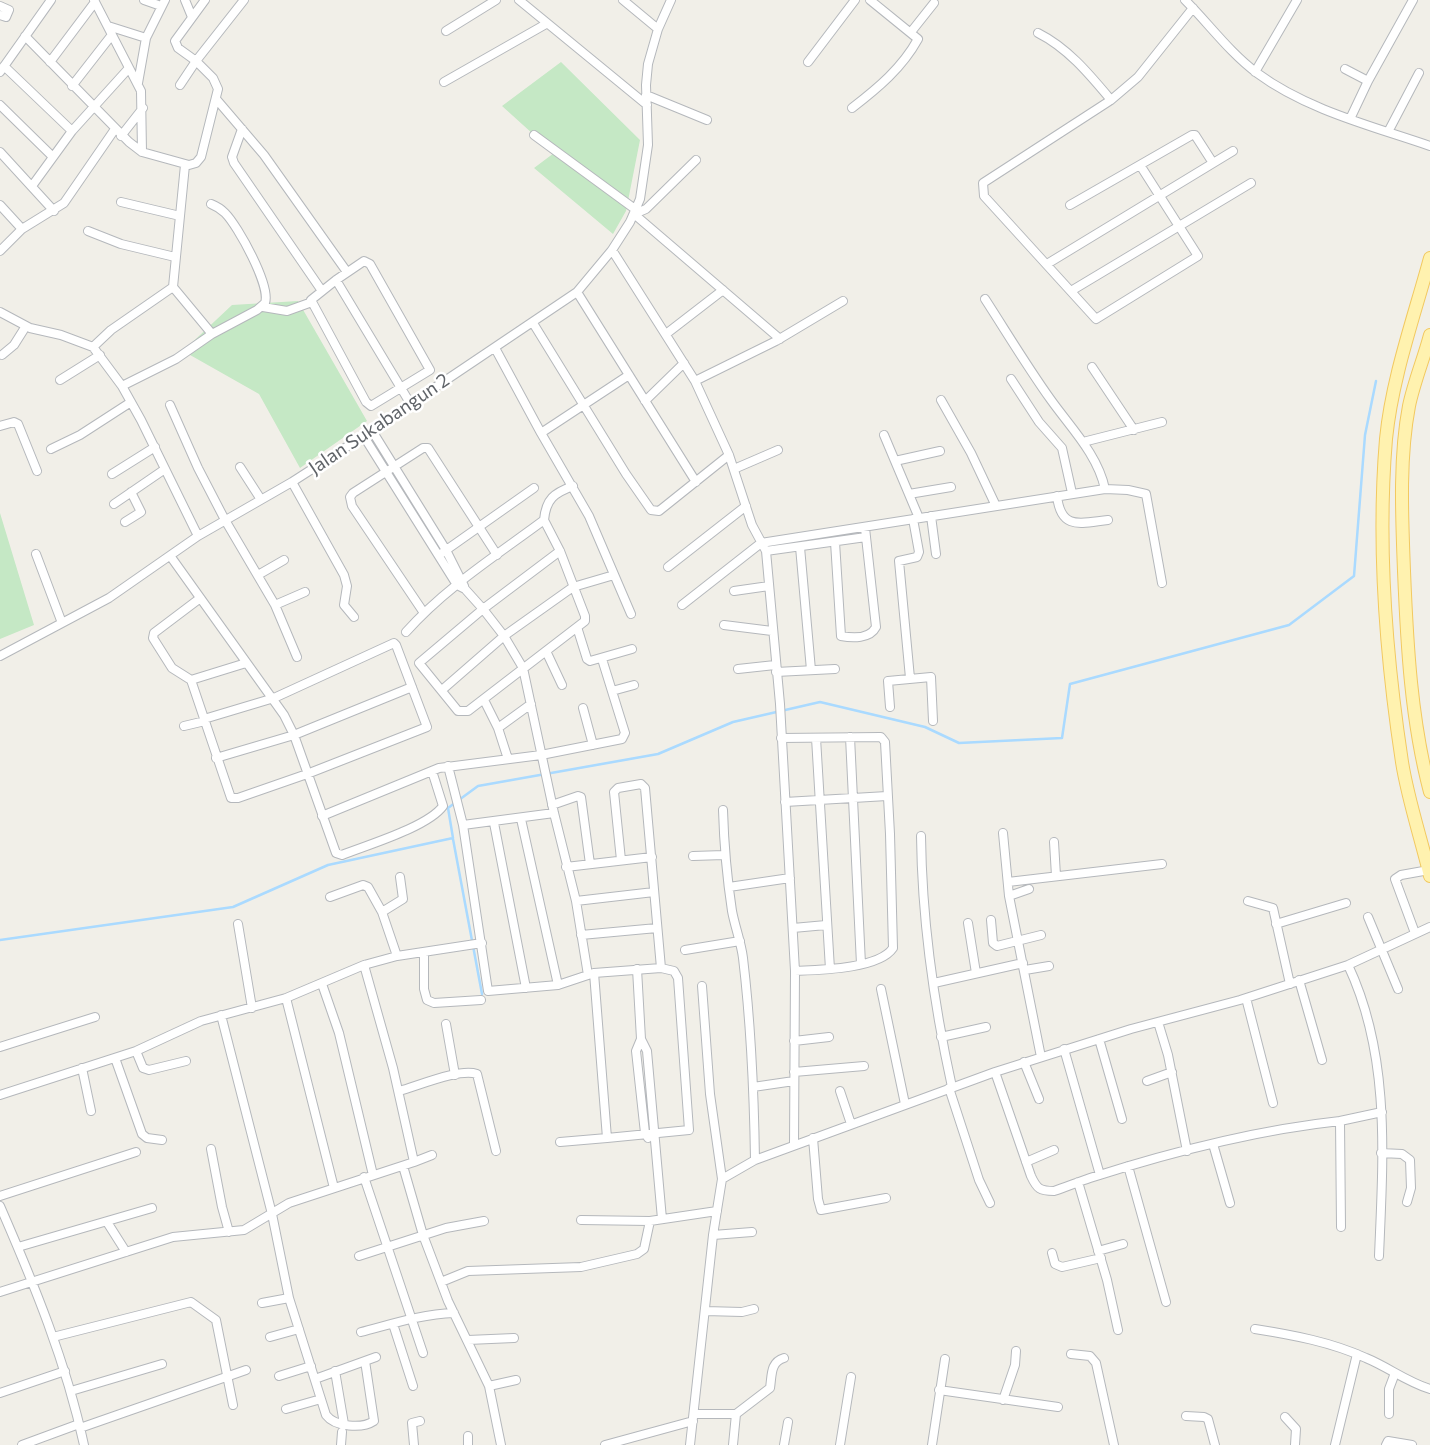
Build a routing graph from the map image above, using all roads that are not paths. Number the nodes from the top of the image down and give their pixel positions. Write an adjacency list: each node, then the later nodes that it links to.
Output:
1 (51, 0): 28 (street)
2 (144, 0): 16 (street)
3 (185, 0): 21 (street)
4 (205, 0): 21 (street)
5 (244, 0): 31 (street)
6 (496, 0): 25 (street)
7 (519, 0): 22 (street)
8 (623, 0): 24 (street)
9 (671, 0): 24 (street, Jalan Sukabangun 2)
10 (855, 0): 33 (street)
11 (870, 0): 26 (street)
12 (1185, 0): 19 (street)
13 (1297, 0): 37 (street)
14 (1413, 0): 39 (street)
15 (95, 1): 23 (street); 32 (street)
16 (163, 3): 30 (street)
17 (934, 3): 26 (street)
18 (0, 6): 20 (street)
19 (1193, 8): 37 (street); 46 (street)
20 (0, 15)
21 (192, 17): 31 (street)
22 (546, 24): 40 (street); 48 (street)
23 (108, 26): 29 (street); 30 (street)
24 (659, 29): 44 (street, Jalan Sukabangun 2)
25 (446, 31)
26 (911, 32): 51 (street)
27 (1038, 33): 46 (street)
28 (25, 36): 32 (street); 35 (street)
29 (111, 36): 34 (street); 43 (street)
30 (146, 38): 41 (street)
31 (197, 61): 42 (street); 45 (street)
32 (50, 62): 43 (street)
33 (808, 62)
34 (129, 68): 41 (street); 49 (street)
35 (2, 69): 55 (street)
36 (1345, 69): 39 (street)
37 (1255, 72): 52 (street)
38 (1419, 73): 57 (street)
39 (1368, 81): 52 (street)
40 (444, 82)
41 (138, 83): 50 (street)
42 (180, 85)
43 (72, 86): 49 (street)
44 (646, 95): 48 (street, Jalan Sukabangun 2); 53 (street)
45 (217, 100): 54 (street); 66 (street)
46 (1111, 100): 85 (street)
47 (0, 104): 63 (street)
48 (647, 105): 76 (street, Jalan Sukabangun 2)
49 (92, 107): 55 (street); 56 (street)
50 (143, 108): 56 (street); 62 (street)
51 (852, 108)
52 (1350, 118): 57 (street)
53 (707, 120)
54 (242, 129): 86 (street); 90 (street)
55 (72, 131): 63 (street)
56 (118, 132): 62 (street); 75 (street)
57 (1388, 132): 59 (street)
58 (534, 135): 76 (street)
59 (1430, 146)
60 (1233, 151): 65 (street)
61 (0, 152): 69 (street)
62 (142, 152): 66 (street)
63 (52, 156): 69 (street)
64 (696, 160): 76 (street)
65 (1213, 163): 67 (street); 70 (street)
66 (185, 165): 77 (street)
67 (1140, 165): 70 (street); 74 (street)
68 (1251, 183): 78 (street)
69 (32, 187): 75 (street)
70 (1158, 197): 78 (street); 85 (street)
71 (121, 202): 77 (street)
72 (211, 204): 96 (street)
73 (0, 205): 79 (street)
74 (1070, 205)
75 (54, 211): 79 (street)
76 (634, 212): 81 (street, Jalan Sukabangun 2); 89 (street)
77 (180, 216): 83 (street)
78 (1178, 226): 91 (street); 91 (street)
79 (22, 229): 82 (street)
80 (88, 231): 83 (street)
81 (612, 250): 92 (street, Jalan Sukabangun 2); 101 (street)
82 (0, 251)
83 (175, 257): 88 (street)
84 (1430, 258): 259 (main road)
85 (1047, 264): 91 (street)
86 (347, 272): 87 (street); 110 (street)
87 (336, 280): 90 (street); 117 (street)
88 (173, 287): 100 (street); 104 (street)
89 (723, 290): 101 (street); 103 (street)
90 (322, 291): 95 (street)
91 (1071, 291)
92 (577, 292): 98 (street, Jalan Sukabangun 2); 111 (street)
93 (985, 299): 131 (street)
94 (843, 301): 103 (street)
95 (312, 302): 96 (street); 117 (street)
96 (263, 307): 100 (street)
97 (0, 312): 99 (street)
98 (533, 323): 105 (street, Jalan Sukabangun 2); 123 (street)
99 (26, 326): 104 (street); 106 (street)
100 (212, 334): 116 (street)
101 (666, 334): 108 (street)
102 (1430, 335): 238 (main road)
103 (780, 339): 114 (street)
104 (93, 347): 107 (street)
105 (495, 348): 115 (street, Jalan Sukabangun 2); 128 (street)
106 (2, 355)
107 (100, 355): 113 (street); 116 (street)
108 (684, 363): 114 (street); 119 (street)
109 (1092, 367): 127 (street)
110 (430, 370): 115 (street); 117 (street)
111 (629, 375): 119 (street); 123 (street)
112 (1011, 379): 152 (street)
113 (60, 380)
114 (695, 381): 136 (street)
115 (438, 384): 121 (street, Jalan Sukabangun 2)
116 (122, 386): 120 (street)
117 (401, 389): 121 (street)
118 (941, 400): 158 (street)
119 (645, 401): 146 (street)
120 (131, 402): 132 (street); 133 (street)
121 (410, 403): 126 (street, Jalan Sukabangun 2)
122 (170, 405): 161 (street)
123 (585, 405): 128 (street); 146 (street)
124 (1162, 422): 127 (street)
125 (0, 426): 142 (street)
126 (371, 429): 129 (street, Jalan Sukabangun 2); 138 (street)
127 (1134, 430): 131 (street)
128 (541, 433): 147 (street)
129 (363, 435): 143 (street); 145 (street, Jalan Sukabangun 2)
130 (884, 435): 137 (street)
131 (1083, 442): 150 (street)
132 (155, 447): 140 (street); 144 (street)
133 (51, 449)
134 (778, 450): 141 (street)
135 (940, 451): 137 (street)
136 (729, 455): 141 (street); 146 (street)
137 (895, 461): 153 (street)
138 (396, 466): 143 (street); 165 (street); 172 (street)
139 (240, 467): 155 (street)
140 (165, 469): 151 (street); 167 (street)
141 (734, 469): 157 (street)
142 (37, 471)
143 (387, 471): 172 (street); 191 (street)
144 (112, 474)
145 (292, 482): 155 (street, Jalan Sukabangun 2); 193 (street)
146 (696, 482)
147 (573, 486): 162 (street); 180 (street)
148 (951, 487): 153 (street)
149 (534, 488): 165 (street)
150 (1105, 489): 152 (street); 181 (street)
151 (131, 492): 156 (street); 164 (street)
152 (1072, 493): 154 (street)
153 (909, 494): 160 (street)
154 (1057, 496): 158 (street); 163 (street)
155 (260, 498): 161 (street, Jalan Sukabangun 2)
156 (114, 504)
157 (746, 506): 169 (street); 178 (street)
158 (996, 506): 159 (street)
159 (931, 516): 160 (street); 174 (street)
160 (916, 518): 166 (street); 211 (street)
161 (225, 520): 167 (street, Jalan Sukabangun 2); 179 (street)
162 (544, 520): 171 (street); 175 (street)
163 (1108, 520)
164 (125, 522)
165 (480, 527): 172 (street); 175 (street)
166 (865, 533): 168 (street); 168 (street); 169 (street)
167 (198, 536): 176 (street, Jalan Sukabangun 2)
168 (835, 542): 170 (street)
169 (764, 547): 170 (street); 183 (street); 189 (street)
170 (800, 547): 210 (street)
171 (560, 551): 184 (street); 190 (street)
172 (443, 553): 182 (street)
173 (36, 554): 194 (street)
174 (936, 554)
175 (497, 555): 182 (street)
176 (171, 557): 187 (street); 194 (street, Jalan Sukabangun 2)
177 (284, 560): 179 (street)
178 (668, 566)
179 (258, 575): 188 (street)
180 (614, 575): 184 (street); 192 (street)
181 (1162, 583)
182 (462, 585): 190 (street); 191 (street)
183 (769, 586): 185 (street); 197 (street)
184 (573, 587): 196 (street); 199 (street)
185 (734, 591)
186 (304, 592): 188 (street)
187 (200, 599): 205 (street); 212 (street)
188 (275, 605): 203 (street)
189 (682, 605)
190 (483, 609): 199 (street); 216 (street)
191 (424, 613): 198 (street)
192 (631, 614)
193 (354, 617)
194 (62, 623): 202 (street, Jalan Sukabangun 2)
195 (724, 625): 197 (street)
196 (577, 627): 201 (street); 204 (street)
197 (772, 631): 209 (street)
198 (406, 632)
199 (504, 636): 206 (street); 216 (street)
200 (632, 649): 204 (street)
201 (546, 651): 206 (street); 213 (street)
202 (0, 656)
203 (297, 657)
204 (602, 659): 217 (street)
205 (246, 663): 212 (street); 218 (street)
206 (523, 668): 219 (street); 220 (street)
207 (738, 668): 209 (street)
208 (835, 668): 210 (street)
209 (776, 669): 210 (street); 229 (street)
210 (811, 670)
211 (909, 678): 221 (street); 224 (street)
212 (191, 680): 223 (street)
213 (562, 685)
214 (634, 685): 217 (street)
215 (412, 687): 218 (street); 227 (street); 237 (street)
216 (442, 690): 219 (street)
217 (612, 691): 231 (street)
218 (274, 698): 223 (street); 227 (street)
219 (484, 700): 226 (street)
220 (531, 704): 226 (street); 233 (street)
221 (890, 707)
222 (583, 708): 231 (street)
223 (204, 720): 225 (street); 232 (street)
224 (933, 721)
225 (184, 726)
226 (498, 728): 234 (street)
227 (294, 735): 232 (street); 237 (street)
228 (850, 737): 230 (street); 239 (street); 240 (street)
229 (781, 738): 230 (street); 242 (street)
230 (816, 738): 241 (street)
231 (593, 745): 233 (street)
232 (216, 758): 237 (street)
233 (541, 758): 234 (street); 243 (street)
234 (508, 759): 235 (street)
235 (449, 769): 236 (street); 248 (street)
236 (432, 771): 245 (street); 245 (street)
237 (307, 774): 245 (street)
238 (1430, 792)
239 (887, 796): 240 (street); 292 (street)
240 (853, 798): 241 (street); 292 (street)
241 (820, 800): 242 (street); 278 (street)
242 (785, 802): 262 (street)
243 (552, 807): 246 (street); 256 (street); 258 (street)
244 (723, 810): 252 (street)
245 (322, 816)
246 (521, 819): 247 (street); 307 (street)
247 (494, 822): 248 (street); 309 (street)
248 (463, 825): 287 (street)
249 (1003, 833): 263 (street)
250 (921, 836): 304 (street)
251 (1054, 842): 260 (street)
252 (724, 855): 253 (street); 264 (street)
253 (693, 856)
254 (652, 857): 255 (street); 255 (street); 266 (street)
255 (621, 860): 256 (street)
256 (590, 864): 258 (street)
257 (1162, 864): 260 (street)
258 (566, 867): 269 (street)
259 (1429, 873): 282 (street)
260 (1056, 876): 263 (street)
261 (400, 877): 272 (street)
262 (789, 878): 264 (street); 281 (street)
263 (1008, 882): 267 (street)
264 (729, 887): 285 (street)
265 (1029, 889): 267 (street)
266 (654, 892): 269 (street); 280 (street)
267 (1009, 896): 286 (street)
268 (330, 897): 272 (street)
269 (576, 901): 283 (street)
270 (1248, 901): 277 (street)
271 (1346, 903): 277 (street)
272 (382, 912): 291 (street)
273 (1368, 917): 288 (street)
274 (991, 920): 286 (street)
275 (968, 923): 301 (street)
276 (237, 924): 315 (street)
277 (1276, 924): 306 (street)
278 (826, 925): 281 (street); 299 (street)
279 (1430, 927): 282 (street)
280 (657, 928): 283 (street); 297 (street)
281 (793, 928): 300 (street)
282 (1415, 933): 288 (street)
283 (581, 935): 302 (street)
284 (1041, 935): 286 (street)
285 (740, 941): 289 (street); 343 (street)
286 (1017, 942): 296 (street)
287 (476, 944): 290 (street); 309 (street)
288 (1381, 949): 294 (street); 311 (street)
289 (685, 950)
290 (424, 953): 291 (street); 314 (street)
291 (397, 956): 293 (street)
292 (861, 964): 299 (street)
293 (365, 965): 305 (street); 345 (street)
294 (1348, 965): 303 (street); 352 (street)
295 (1049, 966): 296 (street)
296 (1024, 967): 301 (street); 329 (street)
297 (661, 968): 298 (street); 356 (street)
298 (637, 969): 302 (street); 323 (street)
299 (830, 969): 300 (street)
300 (795, 971): 325 (street)
301 (976, 973): 304 (street)
302 (591, 974): 307 (street); 357 (street)
303 (1299, 980): 306 (street); 331 (street)
304 (934, 983): 322 (street)
305 (322, 984): 312 (street); 376 (street)
306 (1290, 984): 313 (street)
307 (558, 985): 309 (street)
308 (702, 986): 377 (street)
309 (526, 988)
310 (881, 989): 350 (street)
311 (1398, 989)
312 (286, 998): 315 (street); 379 (street)
313 (1246, 998): 318 (street); 349 (street)
314 (481, 1000)
315 (252, 1008): 316 (street)
316 (221, 1015): 328 (street); 388 (street)
317 (95, 1017): 326 (street)
318 (1158, 1022): 324 (street); 337 (street)
319 (446, 1024): 338 (street)
320 (986, 1027): 322 (street)
321 (829, 1037): 325 (street)
322 (941, 1037): 344 (street)
323 (640, 1039): 341 (street); 342 (street)
324 (1099, 1039): 327 (street); 353 (street)
325 (794, 1041): 339 (street)
326 (0, 1047)
327 (1064, 1049): 329 (street); 375 (street)
328 (136, 1051): 330 (street); 332 (street)
329 (1041, 1057): 333 (street)
330 (115, 1058): 335 (street); 359 (street)
331 (1322, 1060)
332 (186, 1061)
333 (1024, 1062): 336 (street); 348 (street)
334 (864, 1066): 339 (street)
335 (82, 1068): 347 (street); 351 (street)
336 (995, 1072): 344 (street); 372 (street)
337 (1172, 1072): 340 (street); 366 (street)
338 (455, 1075): 345 (street); 365 (street)
339 (794, 1076): 343 (street); 362 (street)
340 (1147, 1081)
341 (649, 1085): 342 (street); 356 (street)
342 (639, 1086): 356 (street)
343 (754, 1087): 370 (street)
344 (950, 1088): 350 (street); 383 (street)
345 (399, 1091): 371 (street)
346 (840, 1091): 355 (street)
347 (0, 1095)
348 (1039, 1099)
349 (1273, 1103)
350 (905, 1104): 355 (street)
351 (91, 1111)
352 (1382, 1112): 354 (street); 368 (street)
353 (1122, 1119)
354 (1340, 1121): 361 (street); 394 (street)
355 (851, 1124): 358 (street)
356 (650, 1134): 357 (street); 389 (street)
357 (607, 1138): 360 (street)
358 (813, 1138): 362 (street); 381 (street)
359 (162, 1140)
360 (561, 1142)
361 (1213, 1144): 366 (street); 384 (street)
362 (794, 1145): 370 (street)
363 (211, 1149): 395 (street)
364 (1054, 1150): 372 (street)
365 (496, 1151)
366 (1187, 1151): 374 (street)
367 (136, 1152): 380 (street)
368 (1381, 1153): 382 (street); 406 (street)
369 (432, 1155): 371 (street)
370 (755, 1160): 377 (street)
371 (414, 1162): 373 (street)
372 (1026, 1162): 378 (street)
373 (403, 1166): 376 (street); 397 (street)
374 (1128, 1167): 375 (street); 411 (street)
375 (1100, 1175): 378 (street)
376 (369, 1176): 379 (street); 401 (street)
377 (722, 1180): 387 (street)
378 (1078, 1182): 404 (street)
379 (334, 1188): 388 (street)
380 (0, 1196)
381 (886, 1198)
382 (1407, 1202)
383 (990, 1203)
384 (1230, 1203)
385 (0, 1207): 400 (street)
386 (152, 1208): 393 (street)
387 (717, 1211): 389 (street); 398 (street)
388 (272, 1214): 395 (street); 410 (street)
389 (662, 1219): 392 (street)
390 (581, 1220): 392 (street)
391 (484, 1221): 397 (street)
392 (650, 1221): 408 (street)
393 (107, 1222): 400 (street); 402 (street)
394 (1341, 1227)
395 (229, 1232): 402 (street)
396 (752, 1232): 398 (street)
397 (423, 1235): 401 (street); 408 (street)
398 (713, 1235): 414 (street)
399 (1123, 1244): 404 (street)
400 (18, 1247): 407 (street)
401 (388, 1247): 405 (street); 416 (street)
402 (126, 1252): 407 (street)
403 (1052, 1253): 404 (street)
404 (1100, 1255): 419 (street)
405 (359, 1256)
406 (1379, 1256)
407 (31, 1282): 409 (street); 422 (street)
408 (441, 1282): 415 (street)
409 (0, 1292)
410 (289, 1298): 412 (street); 418 (street)
411 (1166, 1302)
412 (262, 1303)
413 (754, 1309): 414 (street)
414 (705, 1311): 460 (street)
415 (453, 1312): 416 (street); 425 (street)
416 (413, 1320): 417 (street); 427 (street)
417 (393, 1324): 421 (street); 445 (street)
418 (299, 1329): 423 (street); 435 (street)
419 (1118, 1329)
420 (1255, 1329): 429 (street)
421 (361, 1332)
422 (53, 1337): 437 (street); 440 (street)
423 (270, 1338)
424 (514, 1338): 425 (street)
425 (468, 1340): 446 (street)
426 (1016, 1351): 452 (street)
427 (423, 1353)
428 (1071, 1354): 478 (street)
429 (1357, 1354): 439 (street); 481 (street)
430 (376, 1357): 433 (street)
431 (784, 1358): 456 (street)
432 (945, 1359): 448 (street)
433 (365, 1361): 438 (street); 464 (street)
434 (162, 1364): 449 (street)
435 (311, 1366): 441 (street); 443 (street)
436 (246, 1370): 440 (street)
437 (65, 1371): 449 (street); 450 (street)
438 (335, 1371): 443 (street); 464 (street)
439 (1395, 1373): 447 (street); 457 (street)
440 (227, 1376): 453 (street); 463 (street)
441 (279, 1376)
442 (851, 1377): 476 (street)
443 (314, 1378): 451 (street)
444 (516, 1380): 446 (street)
445 (413, 1386)
446 (489, 1386): 471 (street)
447 (1430, 1389)
448 (939, 1390): 452 (street); 465 (street)
449 (71, 1391): 463 (street)
450 (0, 1394)
451 (321, 1399): 455 (street); 464 (street)
452 (1003, 1400): 454 (street)
453 (233, 1405)
454 (1058, 1407)
455 (286, 1409)
456 (736, 1414): 460 (street); 474 (street)
457 (1389, 1414)
458 (1186, 1416): 479 (street)
459 (1285, 1417): 480 (street)
460 (693, 1418): 472 (street); 473 (street)
461 (420, 1421): 470 (street)
462 (788, 1422): 475 (street)
463 (80, 1426): 466 (street); 467 (street)
464 (343, 1428): 469 (street)
465 (932, 1444): 477 (street)
466 (22, 1445)
467 (84, 1445)
468 (333, 1445): 469 (street)
469 (341, 1445)
470 (414, 1445)
471 (501, 1445)
472 (605, 1445)
473 (690, 1445)
474 (733, 1445)
475 (785, 1445)
476 (840, 1445)
477 (942, 1445)
478 (1114, 1445)
479 (1215, 1445)
480 (1295, 1445)
481 (1335, 1445)
482 (1386, 1445): 483 (street)
483 (1412, 1445)

